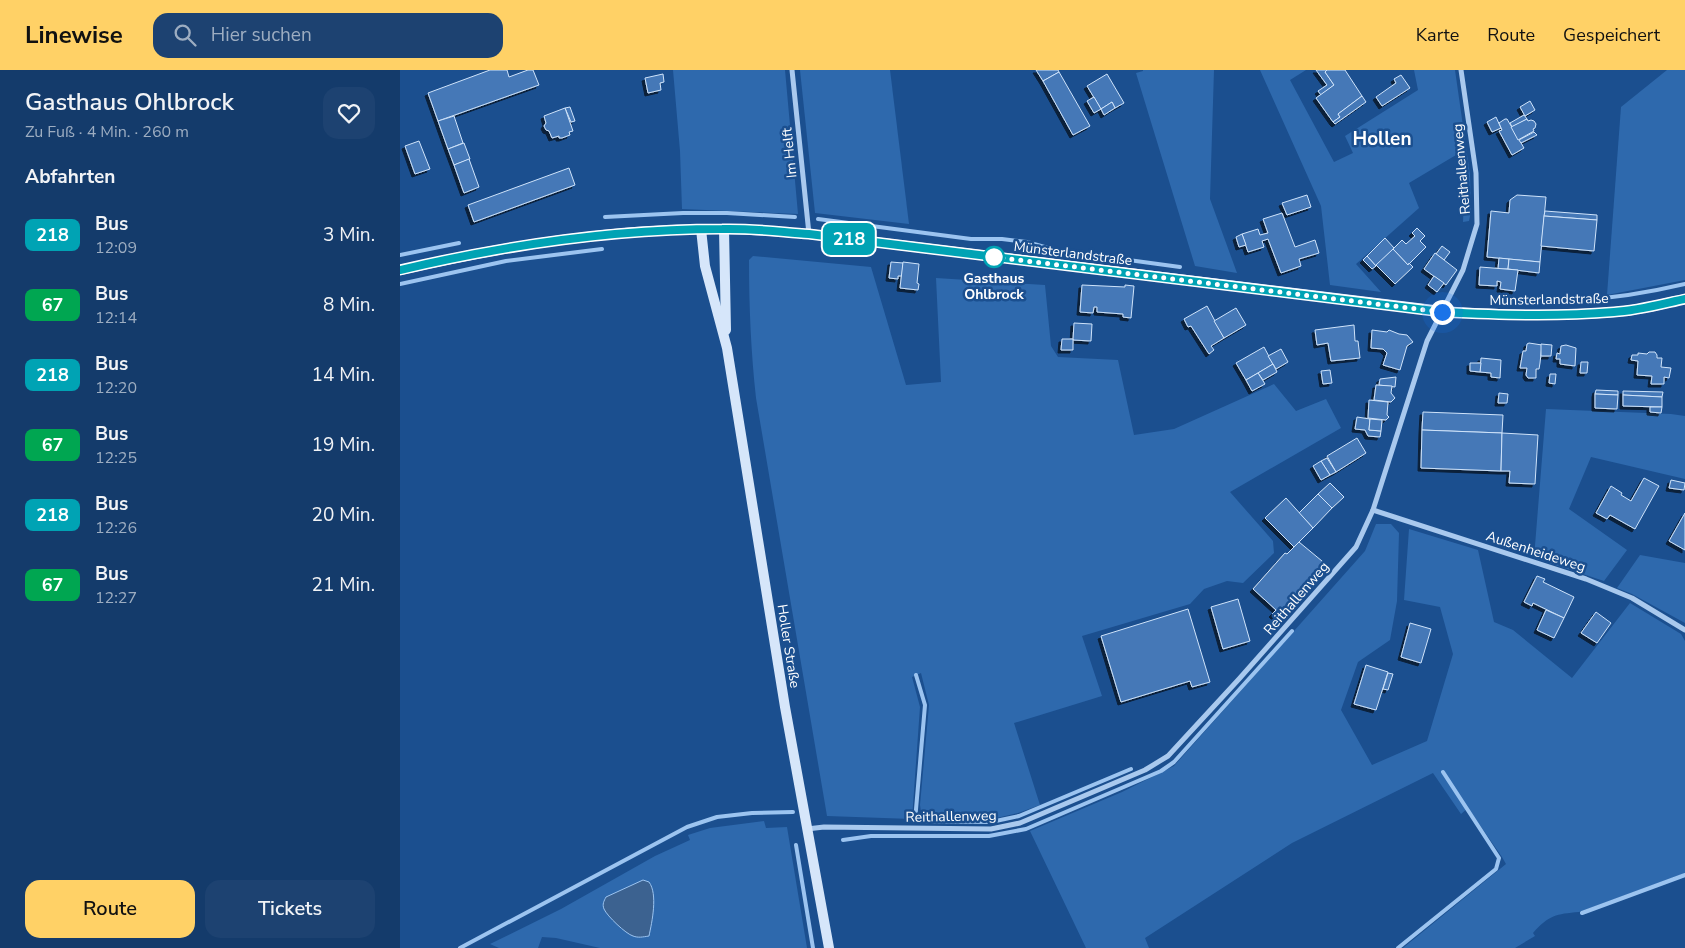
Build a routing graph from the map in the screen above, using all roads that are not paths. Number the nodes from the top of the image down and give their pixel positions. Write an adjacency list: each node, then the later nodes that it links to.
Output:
1 (792, 70): 5 (street, Im Helft)
2 (1461, 70): 8 (street, Reithallenweg)
3 (724, 228): 4 (main road, Münsterlandstraße); 5 (main road, Münsterlandstraße); 9 (main road, Holler Straße)
4 (701, 229): 6 (main road, Münsterlandstraße); 9 (main road, Holler Straße)
5 (809, 234): 8 (main road, Münsterlandstraße)
6 (400, 270)
7 (1685, 299): 8 (main road, Münsterlandstraße)
8 (1442, 312): 10 (street, Reithallenweg)
9 (727, 348): 12 (main road, Holler Straße)
10 (1373, 510): 11 (street, Außenheideweg); 12 (street, Reithallenweg)
11 (1685, 630)
12 (807, 829): 13 (main road, Holler Straße)
13 (829, 948)

